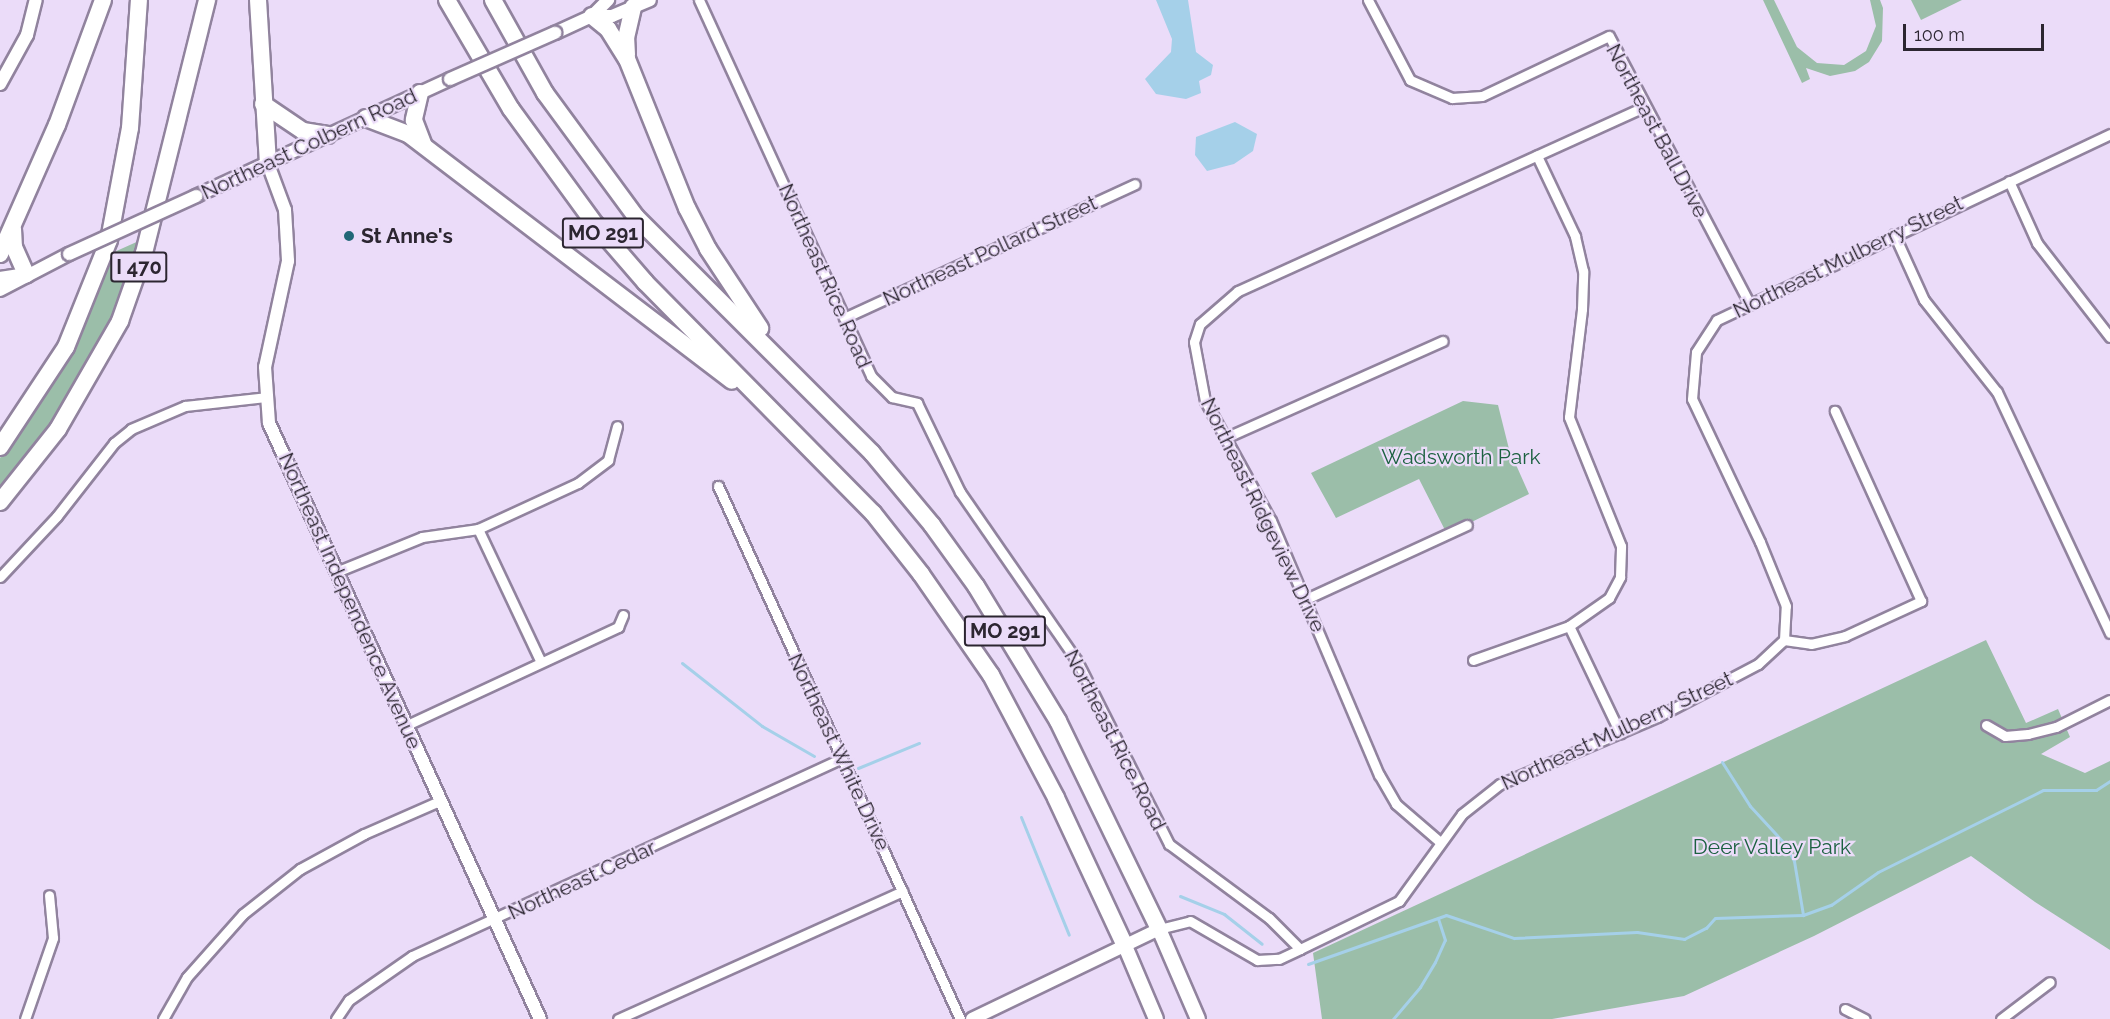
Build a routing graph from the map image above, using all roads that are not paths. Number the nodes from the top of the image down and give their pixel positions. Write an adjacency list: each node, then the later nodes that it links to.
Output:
1 (36, 0): 15 (street)
2 (103, 0): 27 (highway)
3 (139, 0): 43 (highway, I 470)
4 (207, 0): 45 (highway, I 470)
5 (258, 0): 17 (highway)
6 (447, 0): 41 (highway, MO 291)
7 (494, 0): 37 (highway, MO 291)
8 (608, 0): 13 (street, Northeast Colbern Road)
9 (650, 0): 12 (street, Northeast Colbern Road)
10 (699, 0): 34 (street, Northeast Rice Road)
11 (1368, 0): 18 (street, Northeast Ball Drive)
12 (633, 7): 13 (street, Northeast Colbern Road); 14 (highway)
13 (592, 16): 14 (highway); 16 (street, Northeast Colbern Road, bridge)
14 (627, 59): 37 (highway)
15 (0, 84)
16 (420, 93): 19 (street, Northeast Colbern Road); 22 (highway)
17 (263, 105): 21 (highway); 24 (highway)
18 (1643, 107): 23 (street, Northeast Ridgeview Drive); 33 (street, Northeast Ball Drive)
19 (366, 118): 21 (street, Northeast Colbern Road); 22 (highway)
20 (2110, 134): 25 (street, Northeast Mulberry Street)
21 (328, 135): 24 (street, Northeast Colbern Road)
22 (425, 147): 41 (highway)
23 (1537, 156): 42 (street, Northeast Ridgeview Drive); 52 (street)
24 (268, 164): 30 (street, Northeast Colbern Road, bridge); 38 (street, Northeast Independence Avenue)
25 (2009, 180): 28 (street, Northeast Mulberry Street); 35 (street)
26 (1135, 184): 34 (street, Northeast Pollard Street)
27 (13, 228): 29 (highway); 30 (highway)
28 (1894, 234): 33 (street, Northeast Mulberry Street); 53 (street)
29 (0, 254)
30 (26, 274): 31 (street, Northeast Colbern Road); 32 (street, Northeast Colbern Road)
31 (0, 278)
32 (0, 290)
33 (1749, 303): 54 (street, Northeast Mulberry Street)
34 (844, 318): 69 (street, Northeast Rice Road)
35 (2110, 337)
36 (1443, 341): 42 (street)
37 (793, 373): 67 (highway, MO 291)
38 (266, 397): 48 (street, Northeast Independence Avenue); 49 (street)
39 (1835, 411): 54 (street)
40 (617, 426): 47 (street)
41 (798, 434): 68 (highway, MO 291)
42 (1227, 436): 50 (street, Northeast Ridgeview Drive)
43 (0, 447)
44 (718, 486): 61 (street, Northeast White Drive)
45 (0, 502)
46 (1467, 525): 50 (street)
47 (478, 529): 48 (street); 56 (street)
48 (336, 572): 58 (street, Northeast Independence Avenue)
49 (0, 577)
50 (1306, 599): 63 (street, Northeast Ridgeview Drive)
51 (623, 615): 56 (street)
52 (1569, 626): 55 (street); 60 (street)
53 (2110, 633)
54 (1784, 640): 60 (street, Northeast Mulberry Street)
55 (1473, 660)
56 (541, 662): 58 (street)
57 (2110, 700): 59 (street)
58 (407, 725): 62 (street, Northeast Independence Avenue)
59 (1986, 725)
60 (1620, 733): 63 (street, Northeast Mulberry Street)
61 (841, 759): 64 (street, Northeast White Drive); 66 (street, Northeast Cedar)
62 (439, 801): 66 (street, Northeast Independence Avenue); 73 (street)
63 (1440, 842): 69 (street, Northeast Mulberry Street)
64 (903, 891): 76 (street); 77 (street, Northeast White Drive)
65 (49, 895): 72 (street)
66 (496, 920): 74 (street, Northeast Cedar); 75 (street, Northeast Independence Avenue)
67 (1159, 929): 68 (street, Northeast Mulberry Street); 69 (street, Northeast Mulberry Street); 80 (main road, MO 291)
68 (1125, 946): 78 (street, Northeast Mulberry Street); 79 (main road, MO 291)
69 (1300, 949)
70 (2050, 982): 82 (street)
71 (1845, 1010): 81 (street)
72 (25, 1019)
73 (163, 1019)
74 (336, 1019)
75 (540, 1019)
76 (618, 1019)
77 (960, 1019)
78 (972, 1019)
79 (1156, 1019)
80 (1198, 1019)
81 (1864, 1019)
82 (2001, 1019)

